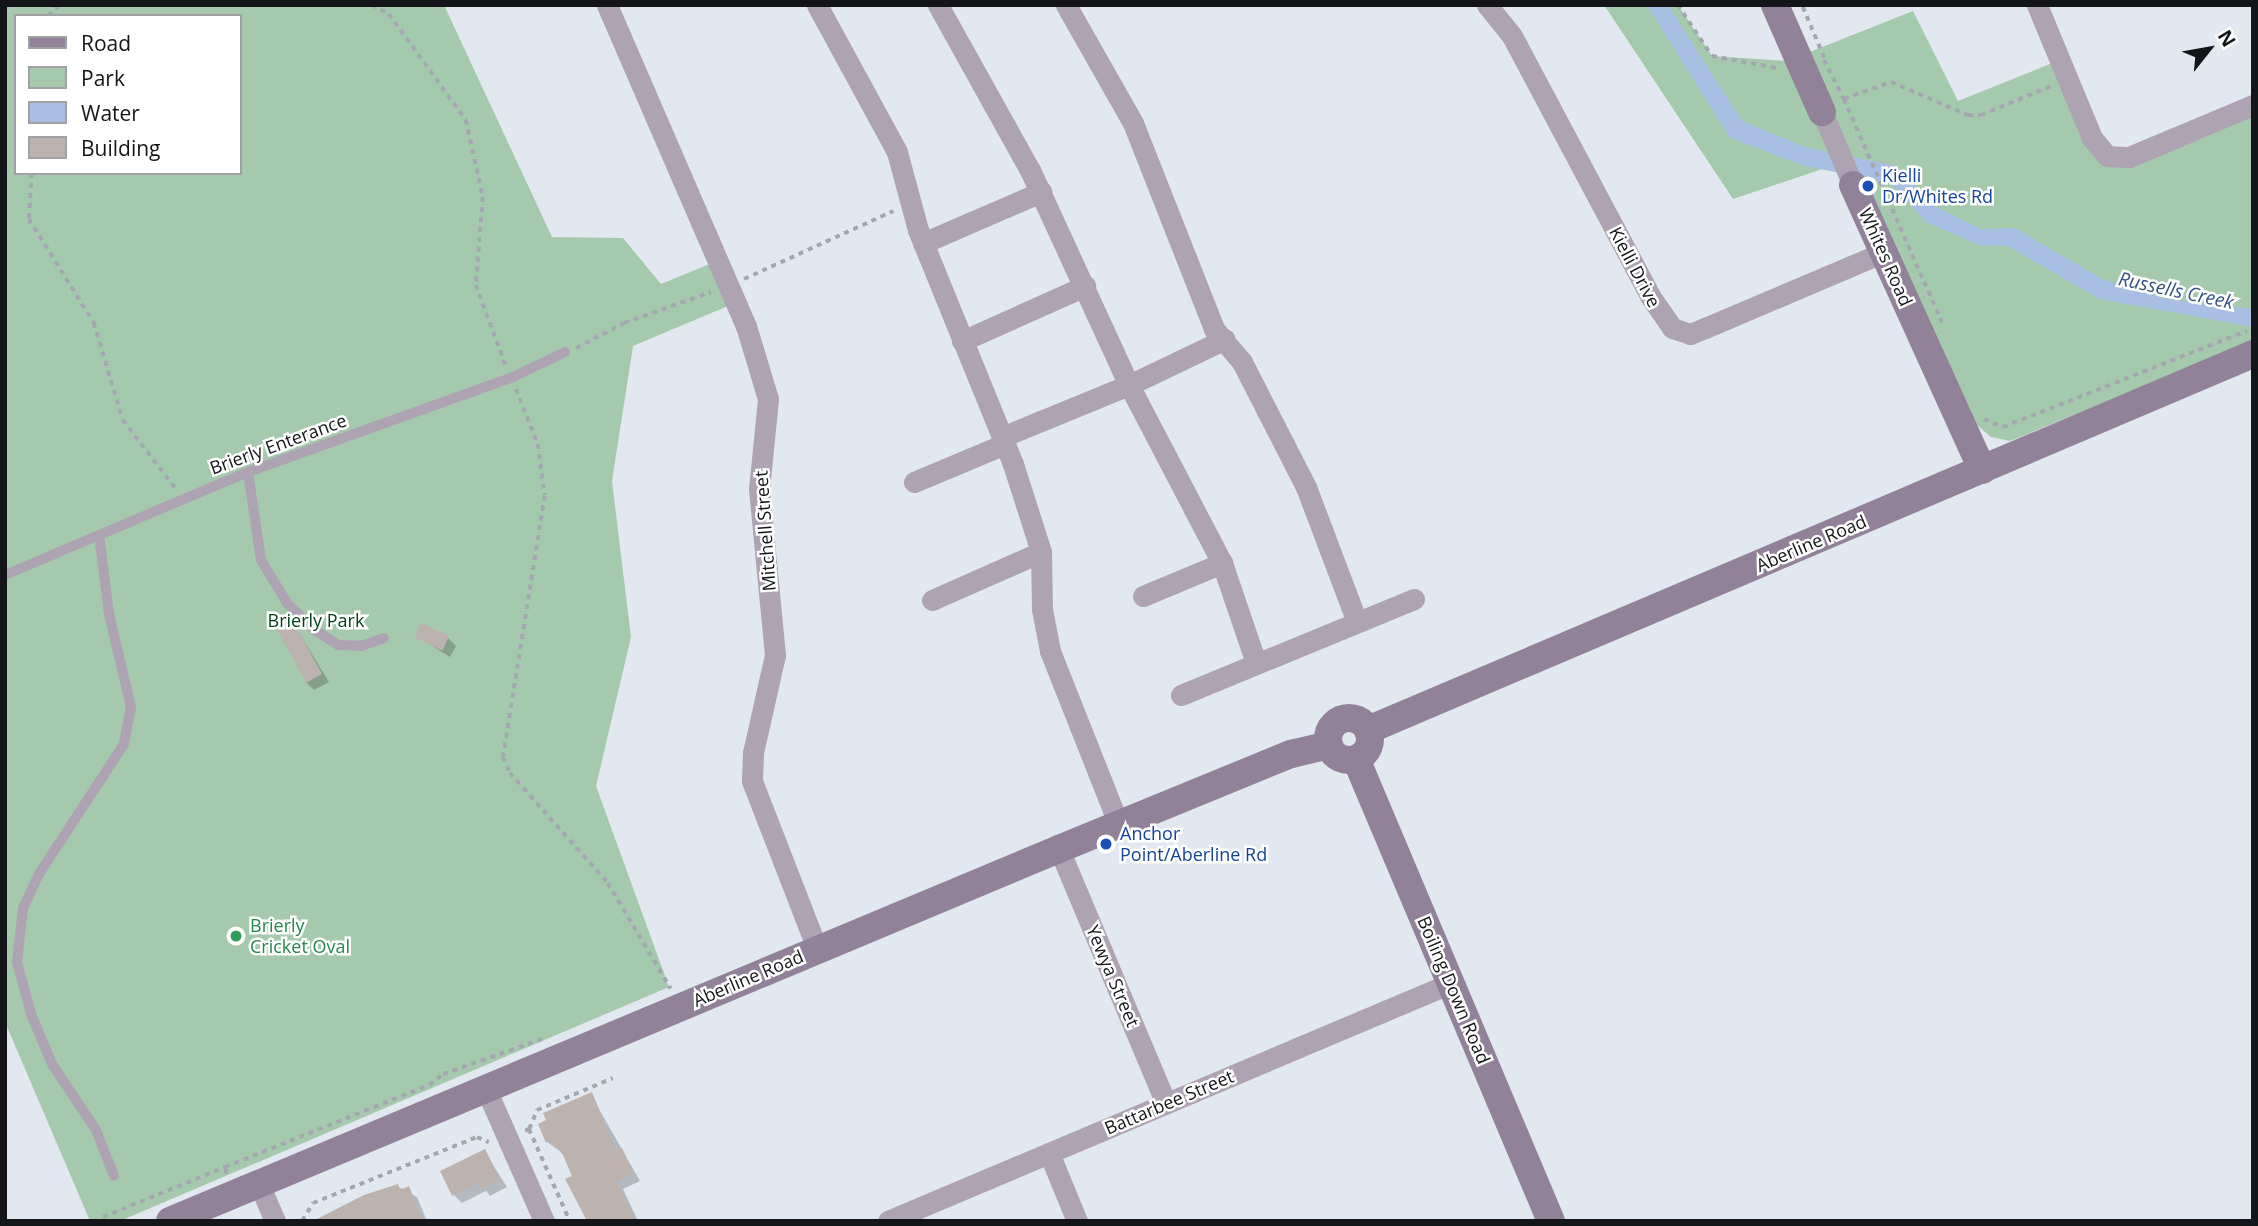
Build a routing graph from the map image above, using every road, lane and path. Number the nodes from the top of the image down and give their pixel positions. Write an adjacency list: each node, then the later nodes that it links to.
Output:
1 (372, 5): 12 (path)
2 (390, 5): 12 (path)
3 (607, 5): 53 (street, Mitchell Street)
4 (817, 5): 20 (street)
5 (938, 5): 19 (street)
6 (1066, 5): 25 (street)
7 (1487, 5): 21 (street, Kielli Drive)
8 (1678, 5): 13 (path)
9 (1775, 5): 13 (street, Whites Road)
10 (1802, 5): 13 (path)
11 (2037, 5): 14 (street)
12 (389, 14): 29 (path)
13 (1811, 66): 16 (street, Whites Road); 16 (path)
14 (2068, 79): 15 (street); 16 (path)
15 (2253, 105)
16 (1833, 106): 18 (street, Whites Road); 23 (path)
17 (32, 175): 36 (path)
18 (1853, 185): 21 (street, Whites Road)
19 (1041, 192): 20 (street); 22 (street)
20 (923, 243): 26 (street)
21 (1884, 252): 33 (street, Whites Road)
22 (1085, 286): 26 (street); 30 (street)
23 (1945, 331)
24 (2253, 331): 31 (path)
25 (1225, 339): 30 (street); 44 (street)
26 (962, 341): 32 (street)
27 (565, 352): 29 (lane, Brierly Enterance)
28 (2253, 354): 33 (street, Aberline Road)
29 (511, 378): 34 (lane, Brierly Enterance); 55 (path)
30 (1129, 385): 32 (street); 39 (street)
31 (1977, 416)
32 (1003, 441): 35 (street); 38 (street)
33 (1982, 470): 48 (street, Aberline Road)
34 (248, 472): 36 (lane, Brierly Enterance); 45 (lane)
35 (914, 482)
36 (184, 499): 37 (lane, Brierly Enterance)
37 (99, 535): 40 (lane, Brierly Enterance); 64 (lane)
38 (1041, 552): 43 (street); 51 (street)
39 (1222, 564): 41 (street); 46 (street)
40 (5, 575)
41 (1143, 596)
42 (1414, 599): 44 (street)
43 (932, 600)
44 (1357, 622): 46 (street)
45 (384, 638)
46 (1256, 663): 47 (street)
47 (1181, 695)
48 (1368, 730): 49 (street); 50 (street)
49 (1329, 745): 50 (street); 51 (street, Aberline Road)
50 (1356, 759): 54 (street, Boiling Down Road)
51 (1119, 825): 52 (street, Aberline Road)
52 (1059, 849): 53 (street, Aberline Road); 59 (street, Yewya Street)
53 (817, 949): 55 (street, Aberline Road)
54 (1451, 983): 59 (street, Battarbee Street); 75 (street, Boiling Down Road)
55 (671, 998): 58 (street, Aberline Road)
56 (545, 1038): 63 (path)
57 (613, 1078): 60 (path)
58 (486, 1089): 61 (street); 65 (street, Aberline Road)
59 (1166, 1103): 62 (street, Battarbee Street)
60 (529, 1129): 61 (path); 72 (path)
61 (508, 1139): 68 (path); 71 (street)
62 (1049, 1153): 73 (street, Battarbee Street); 74 (street)
63 (225, 1167): 66 (path); 67 (path)
64 (114, 1176)
65 (259, 1184): 66 (street, Aberline Road); 70 (street)
66 (232, 1195): 69 (street, Aberline Road)
67 (103, 1217)
68 (304, 1220)
69 (170, 1221)
70 (275, 1221)
71 (544, 1221)
72 (570, 1221)
73 (888, 1221)
74 (1077, 1221)
75 (1551, 1221)

